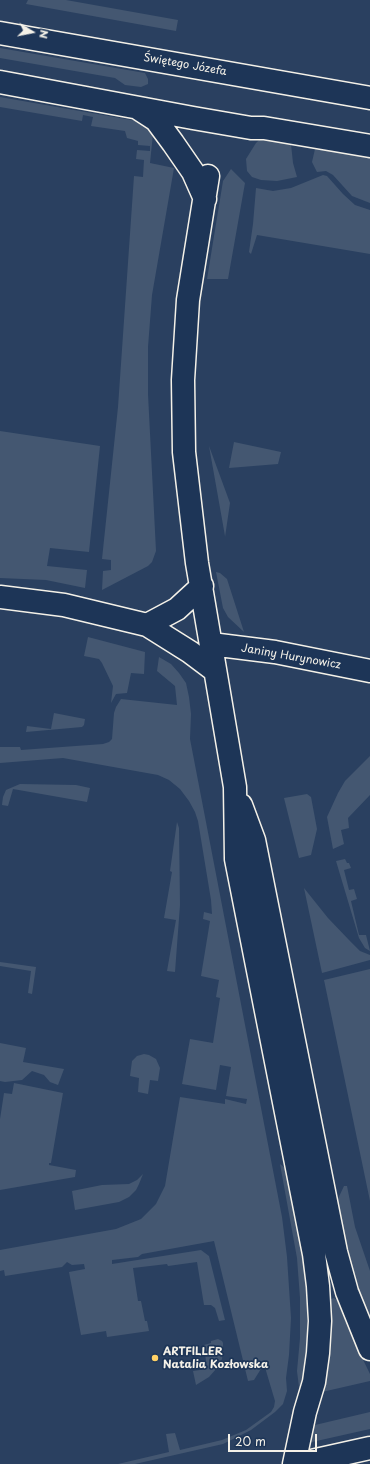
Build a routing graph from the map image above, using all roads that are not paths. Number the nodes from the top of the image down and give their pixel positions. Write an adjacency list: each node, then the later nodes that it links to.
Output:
1 (0, 33): 3 (street, Świętego Józefa)
2 (0, 82): 4 (street)
3 (370, 98)
4 (137, 107): 5 (street); 7 (street)
5 (370, 146)
6 (208, 176): 7 (street)
7 (204, 199): 8 (street)
8 (202, 586): 10 (street); 11 (street)
9 (0, 597): 10 (street)
10 (146, 625): 12 (street)
11 (211, 644): 12 (street); 13 (street, Janiny Hurynowicz)
12 (214, 670): 14 (street)
13 (370, 671)
14 (235, 787): 15 (street); 17 (street)
15 (370, 1349)
16 (370, 1448): 18 (street)
17 (294, 1464)
18 (298, 1464)

